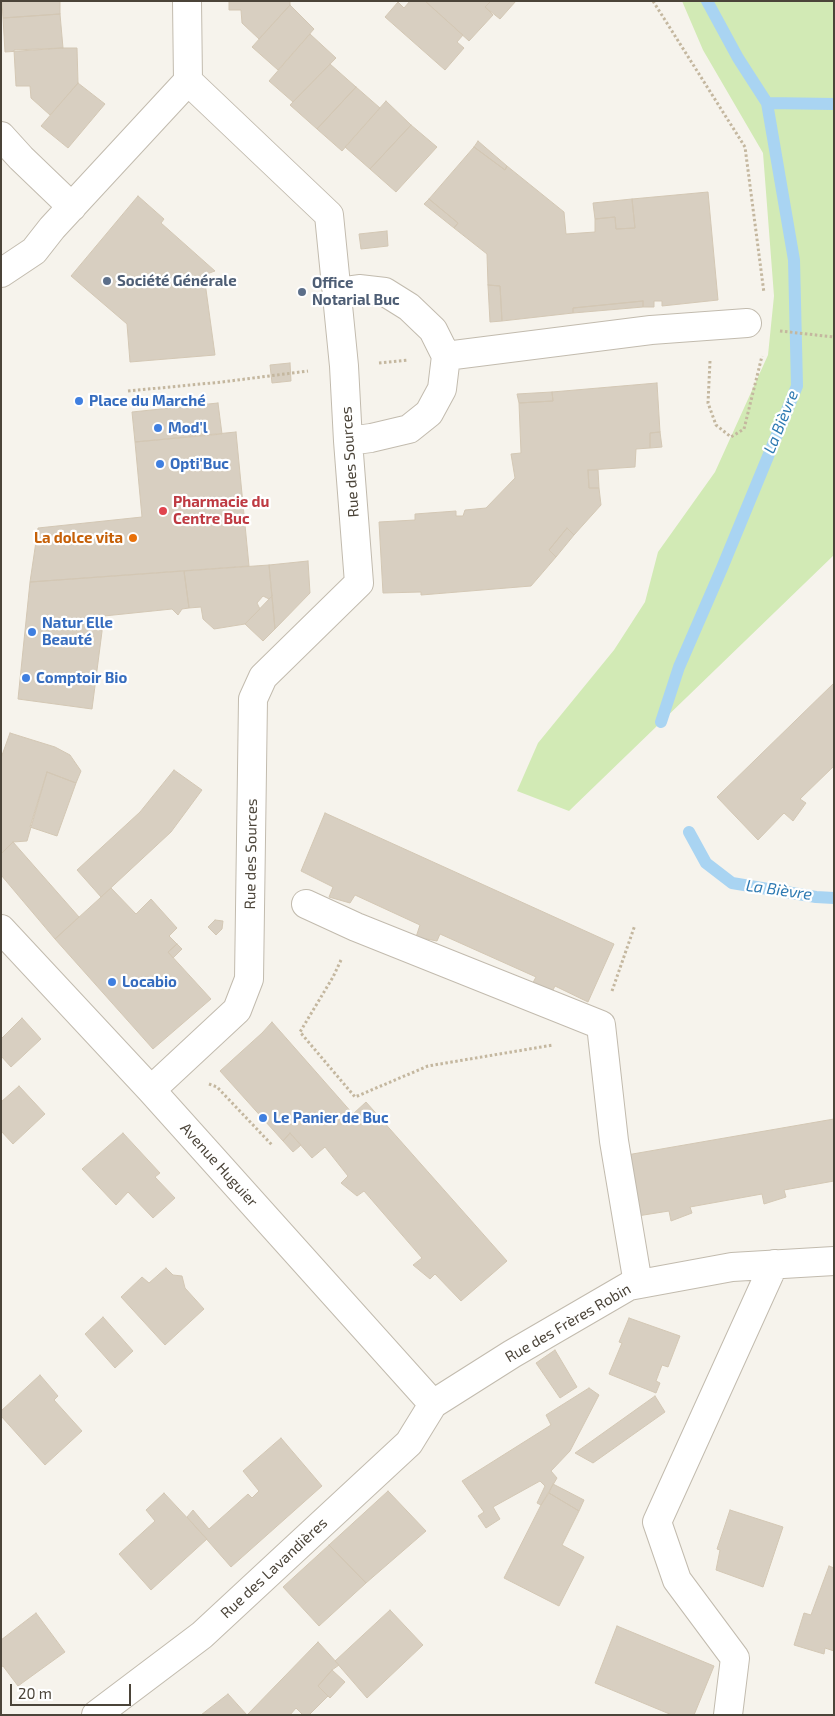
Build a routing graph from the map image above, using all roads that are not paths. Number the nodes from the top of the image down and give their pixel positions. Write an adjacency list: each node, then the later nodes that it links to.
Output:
1 (187, 1): 2 (street)
2 (188, 81): 4 (street); 6 (street, Rue des Sources)
3 (1, 136): 4 (street)
4 (72, 207): 5 (street)
5 (1, 273)
6 (337, 292): 8 (street); 9 (street, Rue des Sources)
7 (747, 323): 8 (street)
8 (446, 356): 9 (street)
9 (348, 441): 12 (street, Rue des Sources)
10 (306, 904): 15 (street)
11 (1, 928): 12 (street, Avenue Huguier)
12 (161, 1081): 16 (street, Avenue Huguier)
13 (834, 1261): 14 (street, Rue des Frères Robin)
14 (774, 1264): 15 (street, Rue des Frères Robin); 18 (street)
15 (638, 1284): 16 (street, Rue des Frères Robin)
16 (433, 1404): 17 (street, Rue des Lavandières)
17 (96, 1715)
18 (728, 1715)

